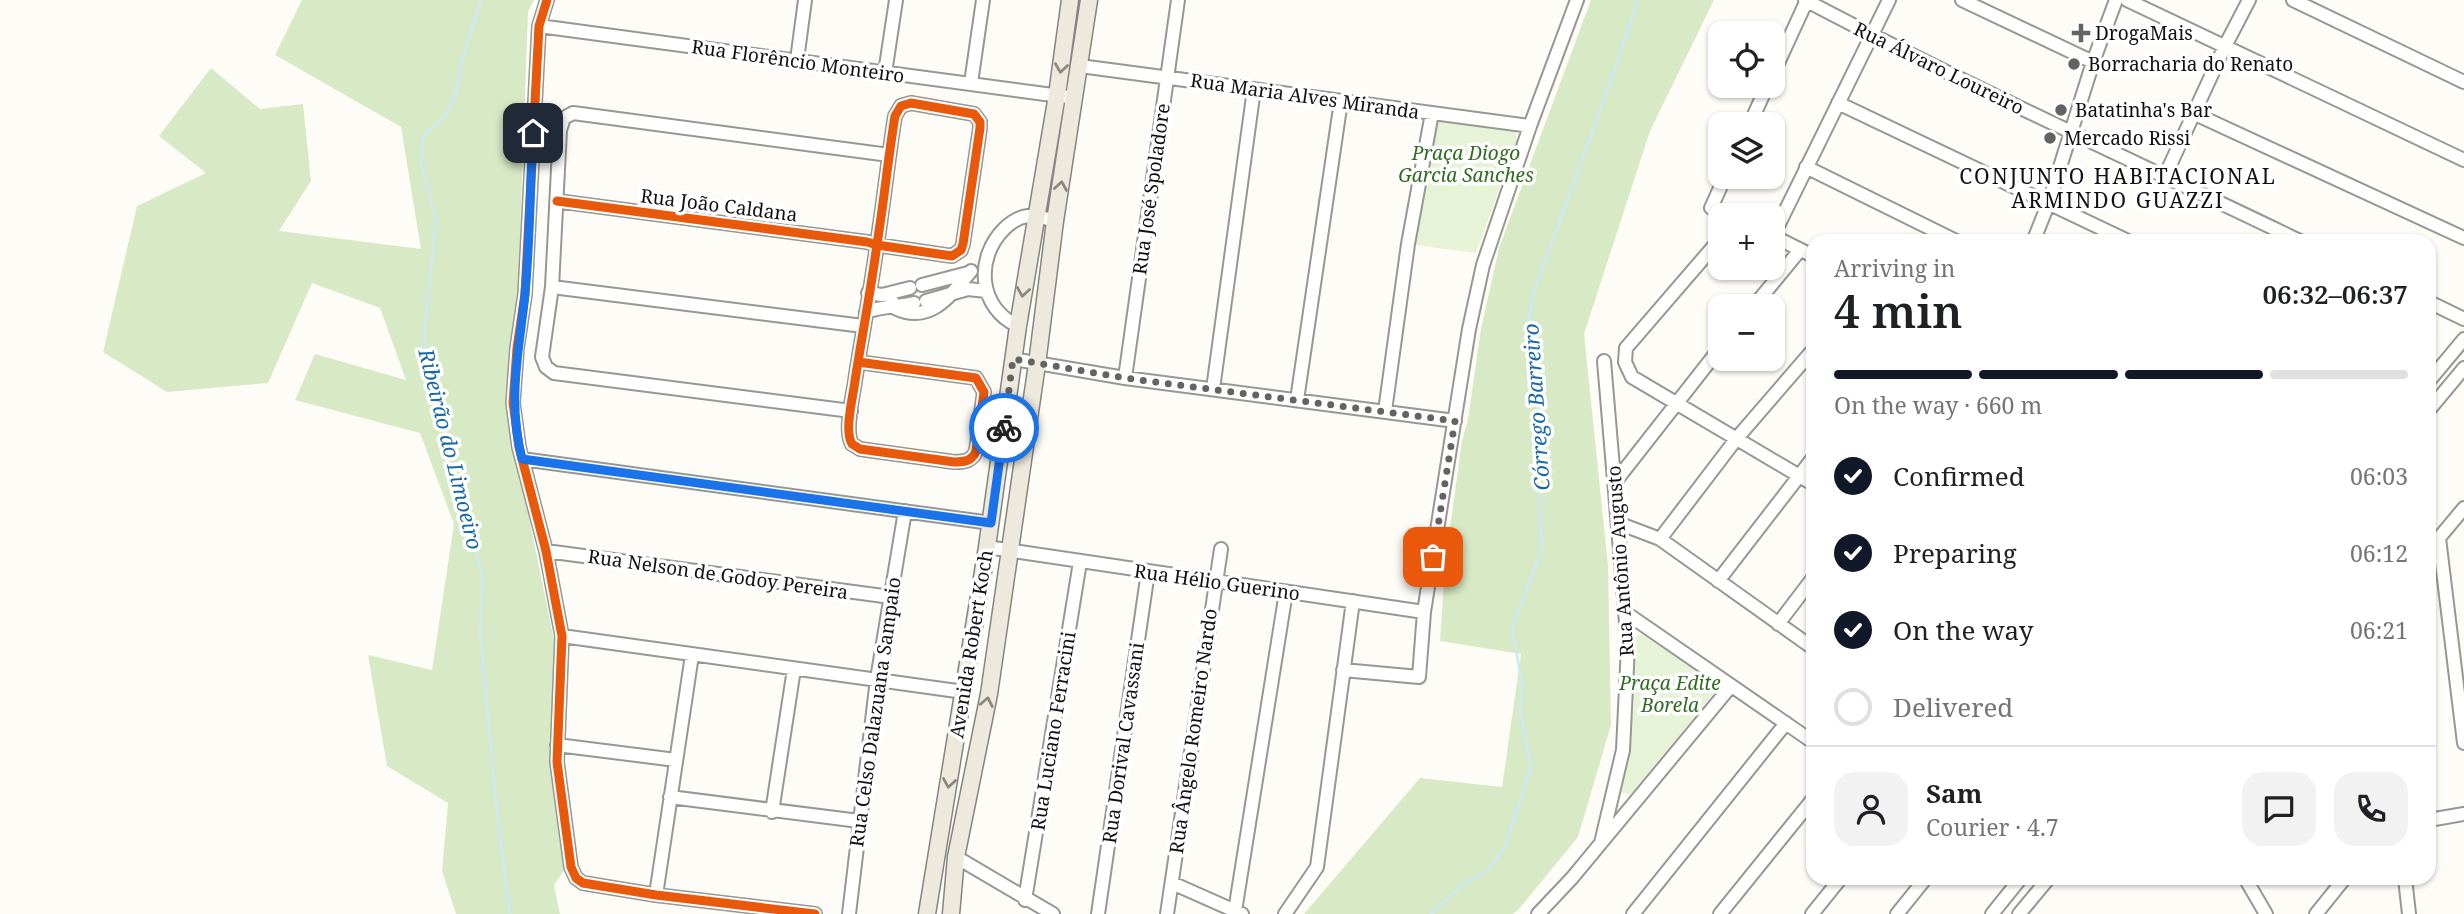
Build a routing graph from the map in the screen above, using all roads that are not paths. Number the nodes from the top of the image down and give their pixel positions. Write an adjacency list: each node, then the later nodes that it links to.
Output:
1 (547, 0): 16 (street)
2 (804, 0): 20 (street)
3 (896, 0): 23 (street)
4 (983, 0): 26 (street)
5 (1070, 0): 28 (main road, Avenida Robert Koch, one-way to 28)
6 (1089, 0): 22 (main road, Avenida Robert Koch)
7 (1178, 0): 24 (street, Rua José Spoladore)
8 (1577, 0): 34 (street)
9 (1807, 0): 17 (street, Rua Álvaro Loureiro); 19 (street)
10 (1889, 0): 17 (street)
11 (1962, 0): 21 (street)
12 (2116, 0): 21 (street)
13 (2127, 0): 18 (street)
14 (2249, 0): 18 (street)
15 (2293, 0): 25 (street)
16 (539, 26): 20 (street, Rua Florêncio Monteiro); 87 (street)
17 (1871, 35): 31 (street); 35 (street, Rua Álvaro Loureiro)
18 (2224, 47): 33 (street); 37 (street)
19 (1785, 48)
20 (797, 60): 23 (street, Rua Florêncio Monteiro)
21 (2093, 62): 35 (street)
22 (1080, 66): 24 (street, Rua Maria Alves Miranda); 29 (main road, Avenida Robert Koch)
23 (885, 73): 26 (street, Rua Florêncio Monteiro)
24 (1167, 77): 27 (street, Rua Maria Alves Miranda); 78 (street, Rua José Spoladore)
25 (2464, 82)
26 (971, 83): 28 (street, Rua Florêncio Monteiro)
27 (1254, 89): 30 (street, Rua Maria Alves Miranda); 79 (street)
28 (1057, 94): 29 (street, Rua Florêncio Monteiro); 43 (main road, Avenida Robert Koch)
29 (1075, 97): 44 (main road, Avenida Robert Koch, one-way to 29)
30 (1341, 101): 32 (street, Rua Maria Alves Miranda); 80 (street)
31 (1838, 103): 38 (street); 41 (street)
32 (1432, 113): 34 (street, Rua Maria Alves Miranda); 84 (street)
33 (2193, 113): 39 (street); 49 (street)
34 (1530, 126): 85 (street)
35 (2071, 132): 39 (street, Rua Álvaro Loureiro); 41 (street)
36 (888, 155): 40 (street); 51 (street); 51 (street, Rua João Caldana)
37 (2464, 160)
38 (1807, 167): 42 (street); 45 (street)
39 (2165, 176): 48 (street, Rua Álvaro Loureiro)
40 (556, 201): 51 (street, Rua João Caldana); 57 (street)
41 (2049, 202): 46 (street); 47 (street)
42 (1785, 212)
43 (1035, 217): 44 (street); 55 (street); 68 (main road, Avenida Robert Koch, one-way to 68)
44 (1055, 222): 75 (main road, Avenida Robert Koch)
45 (1942, 234)
46 (2036, 234)
47 (2114, 234)
48 (2285, 234)
49 (2464, 238)
50 (1785, 242): 52 (street)
51 (877, 245): 59 (street)
52 (1800, 250): 54 (street); 62 (street)
53 (1708, 253): 81 (street)
54 (1806, 253)
55 (985, 260): 56 (street); 58 (street)
56 (971, 271): 60 (street); 61 (street)
57 (552, 288): 67 (street); 83 (street)
58 (986, 292): 61 (street); 68 (street)
59 (868, 293): 60 (street); 65 (street)
60 (890, 293): 64 (street)
61 (953, 293): 64 (street); 64 (street)
62 (1764, 294)
63 (2436, 305): 66 (street)
64 (895, 308): 65 (street)
65 (866, 312): 67 (street)
66 (2464, 319)
67 (863, 326): 73 (street)
68 (1018, 326): 71 (main road, Avenida Robert Koch)
69 (2464, 339): 77 (street)
70 (1806, 358): 86 (street)
71 (1013, 359): 75 (street); 94 (main road, Avenida Robert Koch)
72 (1604, 361): 91 (street, Rua Antônio Augusto)
73 (858, 362): 83 (street); 83 (street)
74 (1708, 363): 81 (street)
75 (1037, 364): 78 (street); 102 (main road, Avenida Robert Koch)
76 (2464, 368): 82 (street)
77 (2436, 373)
78 (1125, 378): 79 (street)
79 (1213, 389): 80 (street)
80 (1297, 400): 84 (street)
81 (1677, 402): 86 (street); 91 (street)
82 (2436, 402)
83 (851, 411)
84 (1385, 411): 85 (street)
85 (1455, 421): 111 (street)
86 (1737, 438): 89 (street); 97 (street)
87 (522, 459): 93 (street); 101 (street)
88 (1806, 466): 89 (street)
89 (1798, 475): 90 (street); 106 (street)
90 (1806, 480)
91 (1615, 482): 95 (street, Rua Antônio Augusto)
92 (2464, 508): 96 (street)
93 (905, 511): 94 (street); 109 (street, Rua Celso Dalazuana Sampaio)
94 (991, 523): 99 (main road, Avenida Robert Koch)
95 (1618, 523): 97 (street); 112 (street, Rua Antônio Augusto)
96 (2439, 538): 98 (street); 124 (street)
97 (1661, 539): 106 (street)
98 (2436, 542)
99 (987, 547): 102 (street, Rua Hélio Guerino); 121 (main road, Avenida Robert Koch)
100 (1221, 549): 105 (street, Rua Ângelo Romeiro Nardo)
101 (546, 551): 109 (street, Rua Nelson de Godoy Pereira); 114 (street)
102 (1010, 551): 103 (street, Rua Hélio Guerino); 134 (main road, Avenida Robert Koch, one-way to 102)
103 (1080, 562): 104 (street, Rua Hélio Guerino); 146 (street, Rua Luciano Ferracini)
104 (1148, 572): 105 (street, Rua Hélio Guerino); 154 (street, Rua Dorival Cavassani)
105 (1215, 581): 108 (street, Rua Hélio Guerino); 135 (street, Rua Ângelo Romeiro Nardo)
106 (1718, 581): 113 (street)
107 (1806, 587): 113 (street)
108 (1286, 592): 110 (street, Rua Hélio Guerino); 148 (street)
109 (891, 597): 119 (street, Rua Celso Dalazuana Sampaio)
110 (1353, 601): 111 (street, Rua Hélio Guerino); 118 (street)
111 (1424, 612): 118 (street)
112 (1626, 613): 120 (street); 133 (street, Rua Antônio Augusto)
113 (1778, 624): 115 (street)
114 (562, 636): 116 (street); 125 (street)
115 (1806, 643)
116 (692, 655): 117 (street); 126 (street)
117 (794, 669): 119 (street); 129 (street)
118 (1343, 670): 156 (street)
119 (877, 680): 121 (street); 132 (street, Rua Celso Dalazuana Sampaio)
120 (1731, 686): 122 (street); 133 (street)
121 (964, 692): 151 (main road, Avenida Robert Koch, one-way to 151)
122 (1786, 723): 123 (street); 157 (street)
123 (1806, 737)
124 (2464, 743)
125 (557, 745): 126 (street); 144 (street)
126 (676, 760): 127 (street)
127 (670, 797): 129 (street); 144 (street)
128 (1806, 808): 158 (street)
129 (772, 812): 132 (street)
130 (2464, 814): 131 (street)
131 (2436, 819)
132 (859, 821): 150 (street, Rua Celso Dalazuana Sampaio)
133 (1601, 843): 147 (street)
134 (957, 858): 146 (street); 152 (main road, Avenida Robert Koch)
135 (1171, 883): 148 (street); 155 (street, Rua Ângelo Romeiro Nardo)
136 (1835, 885): 159 (street)
137 (1920, 885): 160 (street)
138 (2013, 885): 161 (street)
139 (2023, 885): 145 (street)
140 (2044, 885): 145 (street)
141 (2249, 885): 163 (street)
142 (2340, 885): 164 (street)
143 (2406, 885): 165 (street)
144 (656, 895): 149 (street)
145 (2035, 896): 162 (street)
146 (1025, 900): 153 (street)
147 (1547, 911)
148 (1238, 912)
149 (815, 914)
150 (849, 914)
151 (927, 914)
152 (951, 914)
153 (1052, 914)
154 (1098, 914)
155 (1167, 914)
156 (1285, 914)
157 (1633, 914)
158 (1720, 914)
159 (1812, 914)
160 (1897, 914)
161 (1992, 914)
162 (2020, 914)
163 (2266, 914)
164 (2316, 914)
165 (2409, 914)

